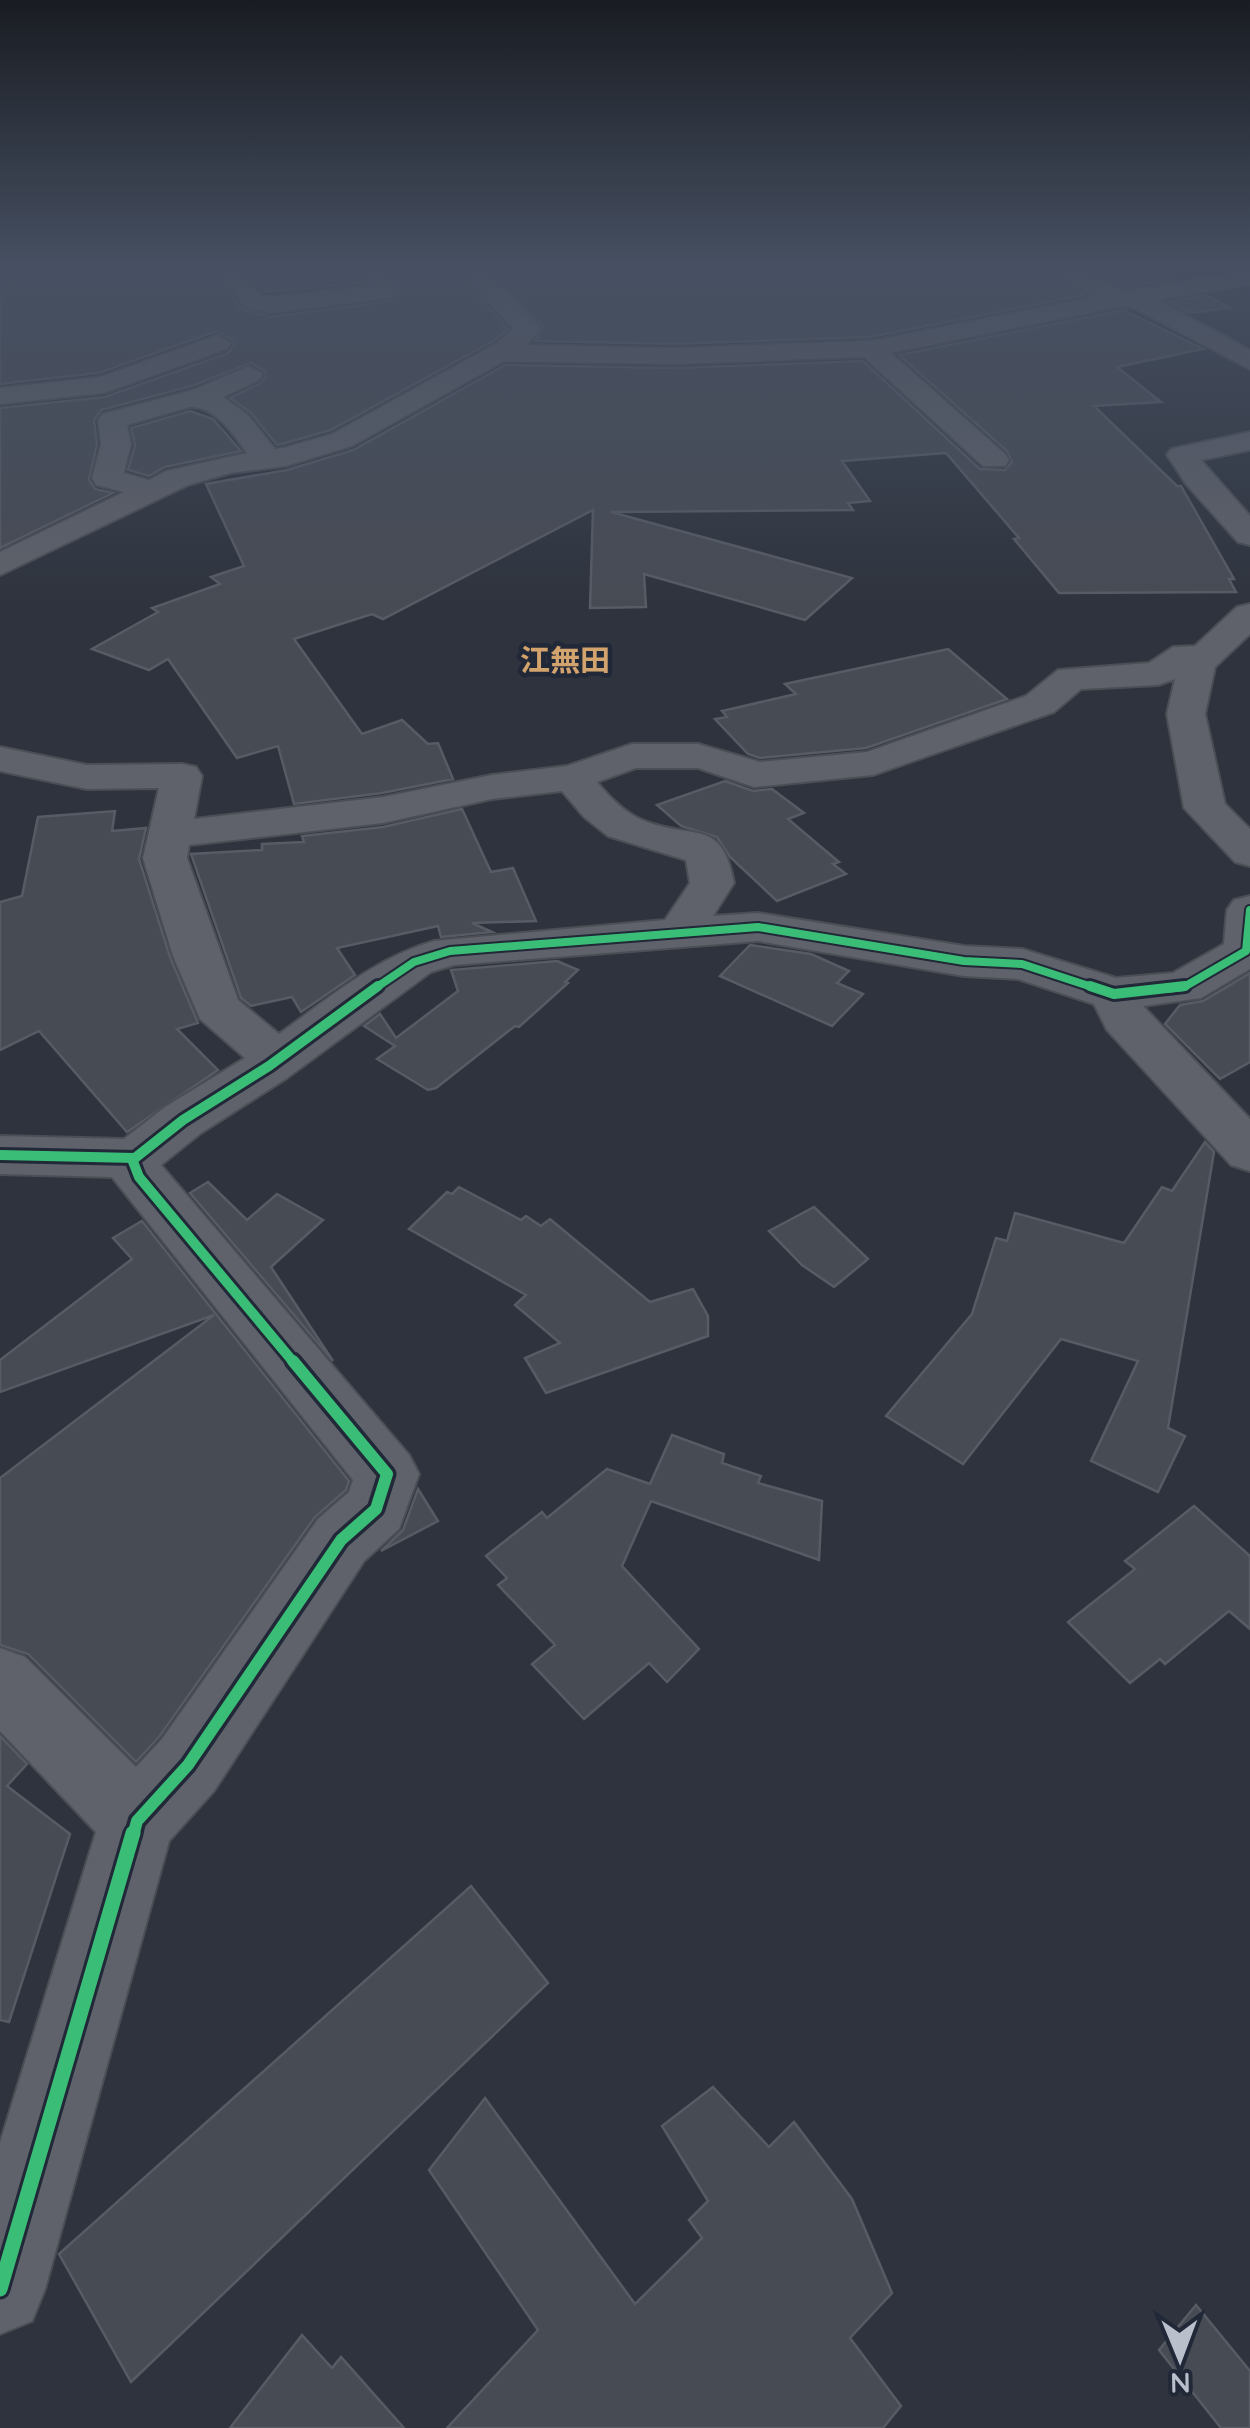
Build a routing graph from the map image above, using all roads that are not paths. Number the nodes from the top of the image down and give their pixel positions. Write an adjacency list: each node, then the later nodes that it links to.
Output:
1 (122, 378): 5 (street)
2 (240, 378): 7 (street)
3 (451, 378): 10 (street)
4 (903, 378): 11 (street)
5 (80, 390): 6 (street); 8 (street)
6 (2, 396)
7 (198, 398): 8 (street); 10 (street)
8 (112, 420): 12 (street)
9 (1250, 442): 13 (street)
10 (268, 459): 12 (street)
11 (994, 460)
12 (149, 489): 14 (street)
13 (1250, 535)
14 (0, 565)
15 (1250, 615): 16 (street)
16 (1202, 659): 18 (street); 20 (street)
17 (0, 759): 19 (street)
18 (573, 777): 19 (street); 22 (street)
19 (169, 835): 24 (street)
20 (1250, 853)
21 (1250, 910): 23 (street)
22 (681, 932): 23 (street); 24 (street)
23 (1114, 994): 25 (street)
24 (278, 1059): 27 (street)
25 (1250, 1152)
26 (0, 1155): 27 (street)
27 (132, 1158): 29 (street)
28 (0, 1681): 29 (street)
29 (137, 1821): 30 (street)
30 (0, 2289)

